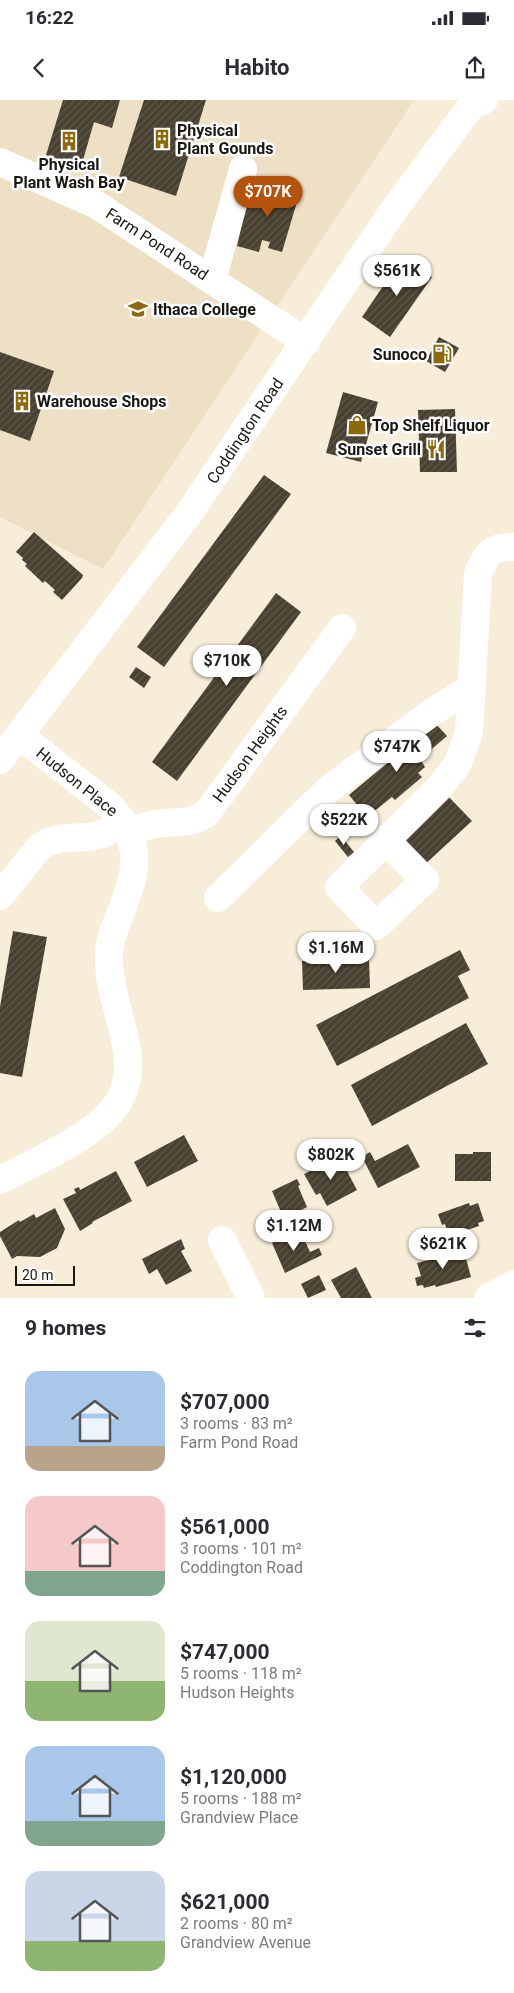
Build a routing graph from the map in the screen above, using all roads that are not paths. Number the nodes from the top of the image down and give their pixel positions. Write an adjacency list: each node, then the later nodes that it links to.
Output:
1 (484, 100): 5 (street, Coddington Road)
2 (0, 162): 4 (street, Farm Pond Road)
3 (243, 170): 4 (street)
4 (212, 280): 5 (street, Farm Pond Road)
5 (306, 342): 9 (street, Coddington Road)
6 (514, 547): 8 (street)
7 (342, 628): 11 (street, Hudson Heights)
8 (472, 687): 12 (street); 14 (street)
9 (19, 735): 10 (street, Coddington Road); 11 (street, Hudson Place)
10 (0, 760)
11 (126, 826): 13 (street, Hudson Heights); 15 (street, Hudson Place)
12 (387, 841)
13 (0, 896)
14 (218, 898)
15 (0, 1180)
16 (222, 1240): 18 (street)
17 (514, 1284): 19 (street)
18 (252, 1298)
19 (488, 1298)

